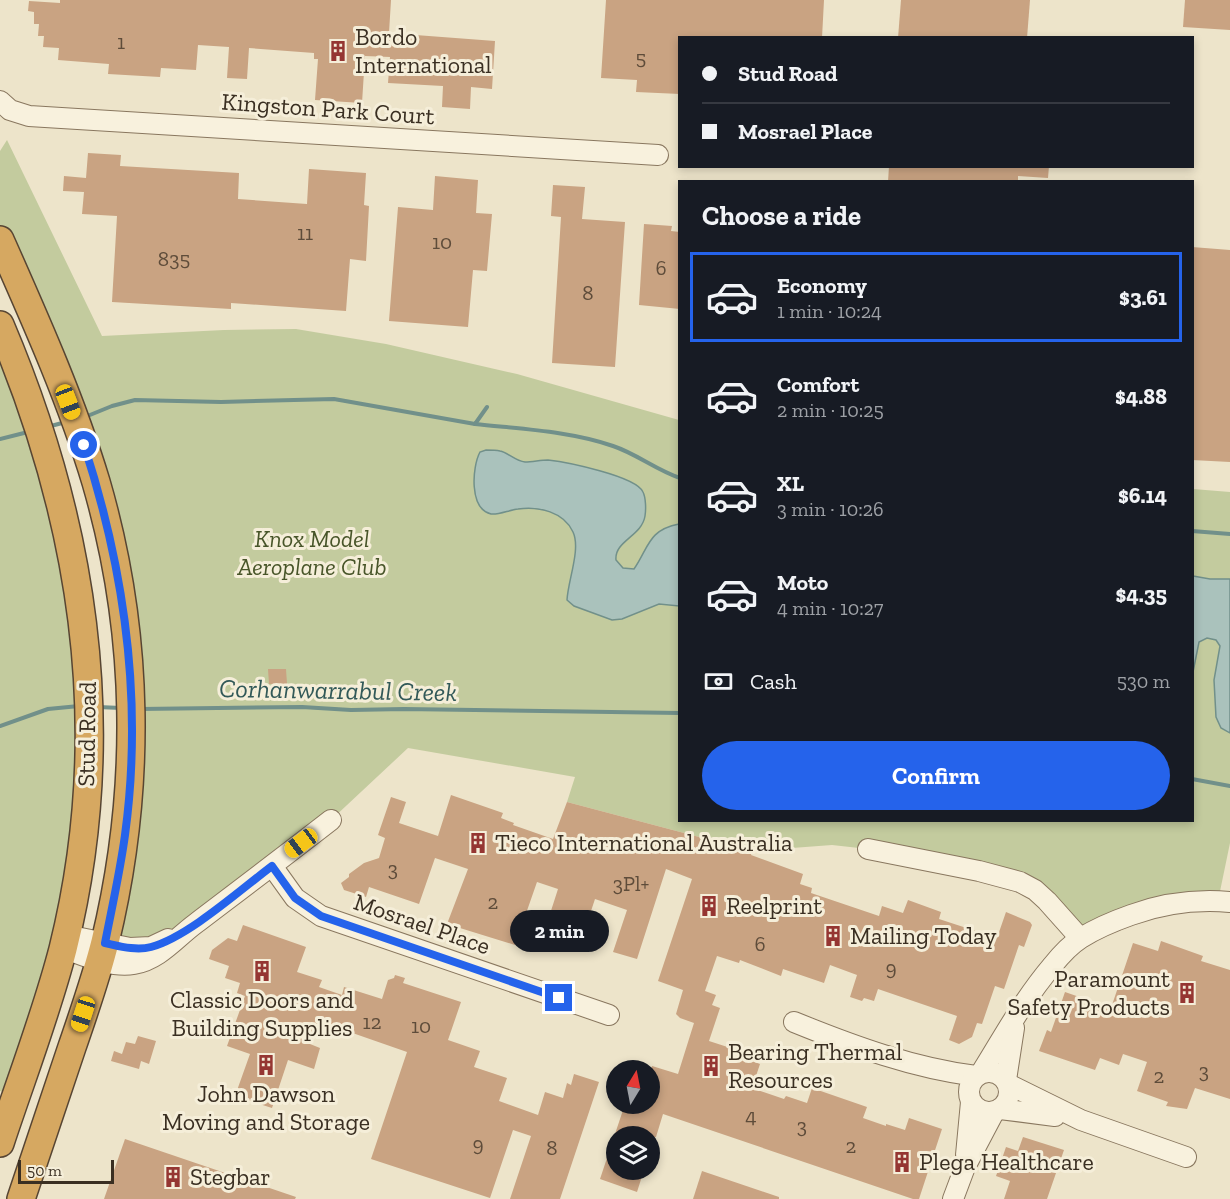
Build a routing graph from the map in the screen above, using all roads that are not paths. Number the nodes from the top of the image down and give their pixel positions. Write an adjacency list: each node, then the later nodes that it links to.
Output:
1 (0, 101): 2 (street, Kingston Park Court)
2 (658, 155)
3 (0, 240): 11 (highway, Stud Road)
4 (0, 326): 10 (highway, Stud Road)
5 (331, 820): 7 (street)
6 (868, 849): 9 (street)
7 (272, 866): 11 (street); 13 (street, Mosrael Place)
8 (1230, 902): 9 (street)
9 (1080, 938): 12 (street)
10 (64, 942): 11 (street); 21 (highway, Stud Road)
11 (102, 952): 24 (highway, Stud Road)
12 (1018, 1010): 16 (street); 17 (street)
13 (609, 1015)
14 (794, 1022): 15 (street)
15 (897, 1060): 16 (street); 18 (street)
16 (979, 1074): 17 (street); 18 (street)
17 (1007, 1082): 19 (street); 20 (street)
18 (970, 1099): 19 (street); 23 (street)
19 (997, 1111): 20 (street); 23 (street)
20 (1081, 1120): 22 (street)
21 (0, 1143)
22 (1186, 1157)
23 (965, 1167): 25 (street)
24 (21, 1199)
25 (954, 1199)

